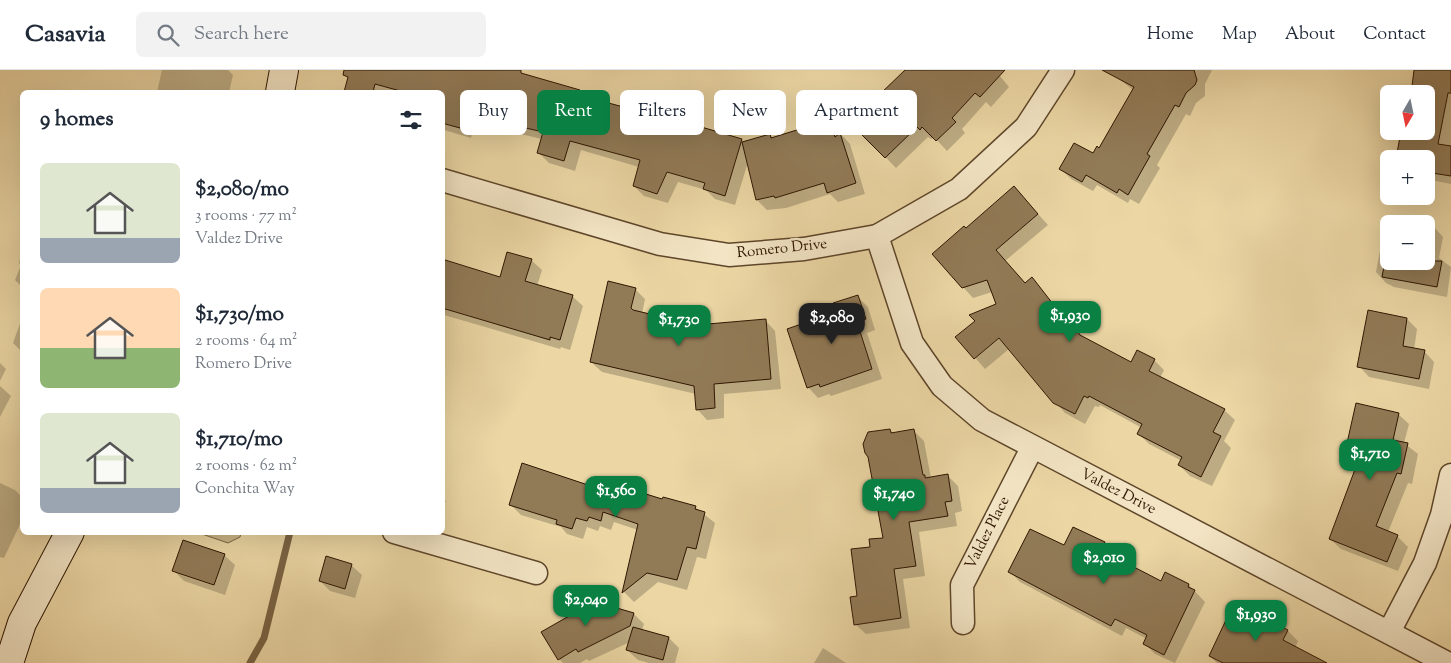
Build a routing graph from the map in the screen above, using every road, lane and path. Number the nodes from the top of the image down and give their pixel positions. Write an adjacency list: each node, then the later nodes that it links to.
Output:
1 (284, 70): 3 (main road)
2 (1063, 70): 5 (street, Romero Drive)
3 (280, 90)
4 (445, 181): 5 (street, Romero Drive)
5 (877, 236): 6 (street, Valdez Drive)
6 (1032, 448): 11 (street, Valdez Place); 12 (street, Valdez Drive)
7 (1451, 475): 12 (street)
8 (68, 535): 13 (main road)
9 (404, 535): 10 (street)
10 (536, 573)
11 (963, 623)
12 (1390, 632): 14 (street, Valdez Drive)
13 (9, 663)
14 (1447, 663)

